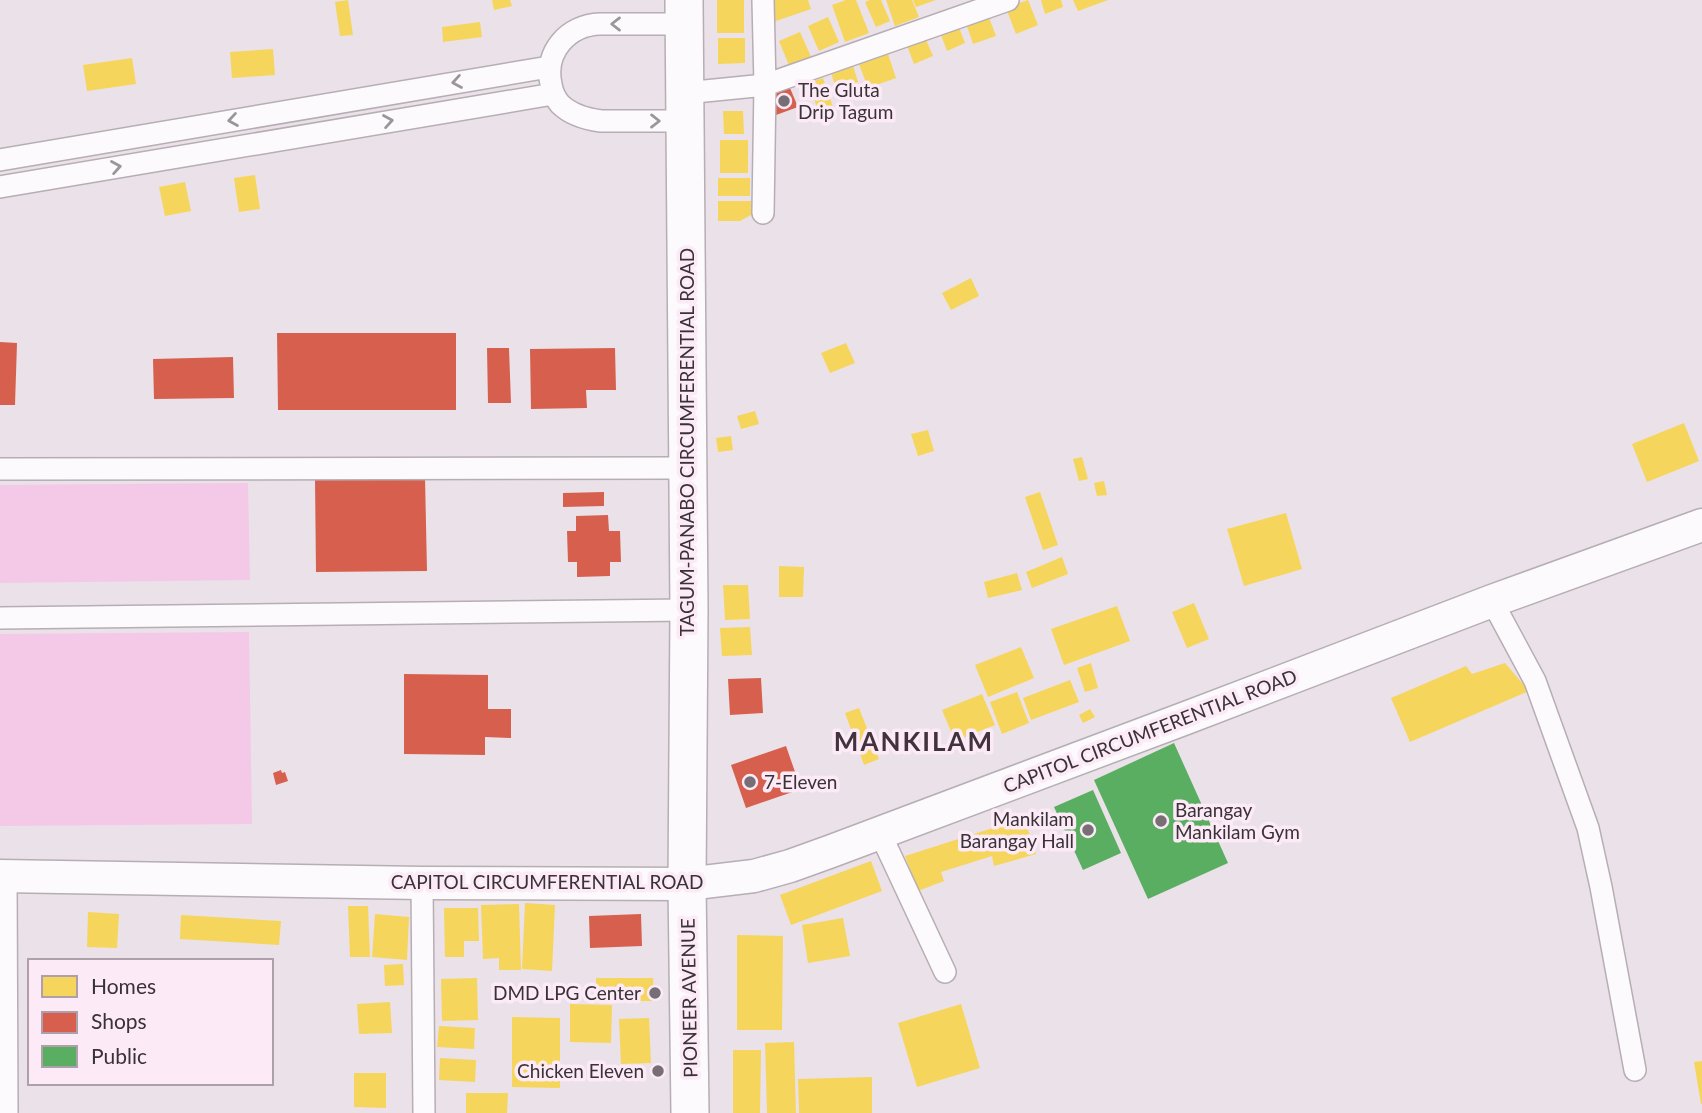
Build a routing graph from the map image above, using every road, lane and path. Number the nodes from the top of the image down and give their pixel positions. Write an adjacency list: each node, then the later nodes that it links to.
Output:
1 (763, 0): 6 (street)
2 (1008, 0): 6 (street)
3 (684, 12): 4 (street, one-way to 4); 10 (highway, TAGUM-PANABO CIRCUMFERENTIAL ROAD)
4 (549, 67): 5 (street); 7 (street)
5 (504, 74): 8 (street); 9 (street, one-way to 9)
6 (765, 86): 10 (street); 16 (street)
7 (553, 94): 8 (street); 10 (street, one-way to 10)
8 (508, 101): 11 (street, one-way to 8)
9 (341, 102): 11 (street); 12 (street, one-way to 12)
10 (685, 107): 17 (highway, TAGUM-PANABO CIRCUMFERENTIAL ROAD)
11 (345, 129): 14 (street, one-way to 11)
12 (65, 148): 13 (street); 14 (street)
13 (0, 160)
14 (70, 175): 15 (street)
15 (0, 187)
16 (763, 213)
17 (687, 468): 18 (street); 21 (highway, TAGUM-PANABO CIRCUMFERENTIAL ROAD)
18 (0, 469)
19 (1702, 525): 20 (main road, CAPITOL CIRCUMFERENTIAL ROAD)
20 (1492, 601): 23 (main road, CAPITOL CIRCUMFERENTIAL ROAD); 28 (street)
21 (689, 610): 22 (street); 26 (highway, TAGUM-PANABO CIRCUMFERENTIAL ROAD)
22 (0, 618)
23 (880, 833): 26 (main road, CAPITOL CIRCUMFERENTIAL ROAD); 27 (street)
24 (3, 876): 25 (main road, CAPITOL CIRCUMFERENTIAL ROAD); 29 (street)
25 (422, 883): 26 (main road, CAPITOL CIRCUMFERENTIAL ROAD); 30 (street)
26 (687, 884): 31 (highway, PIONEER AVENUE)
27 (945, 972)
28 (1634, 1070)
29 (7, 1113)
30 (424, 1113)
31 (690, 1113)

